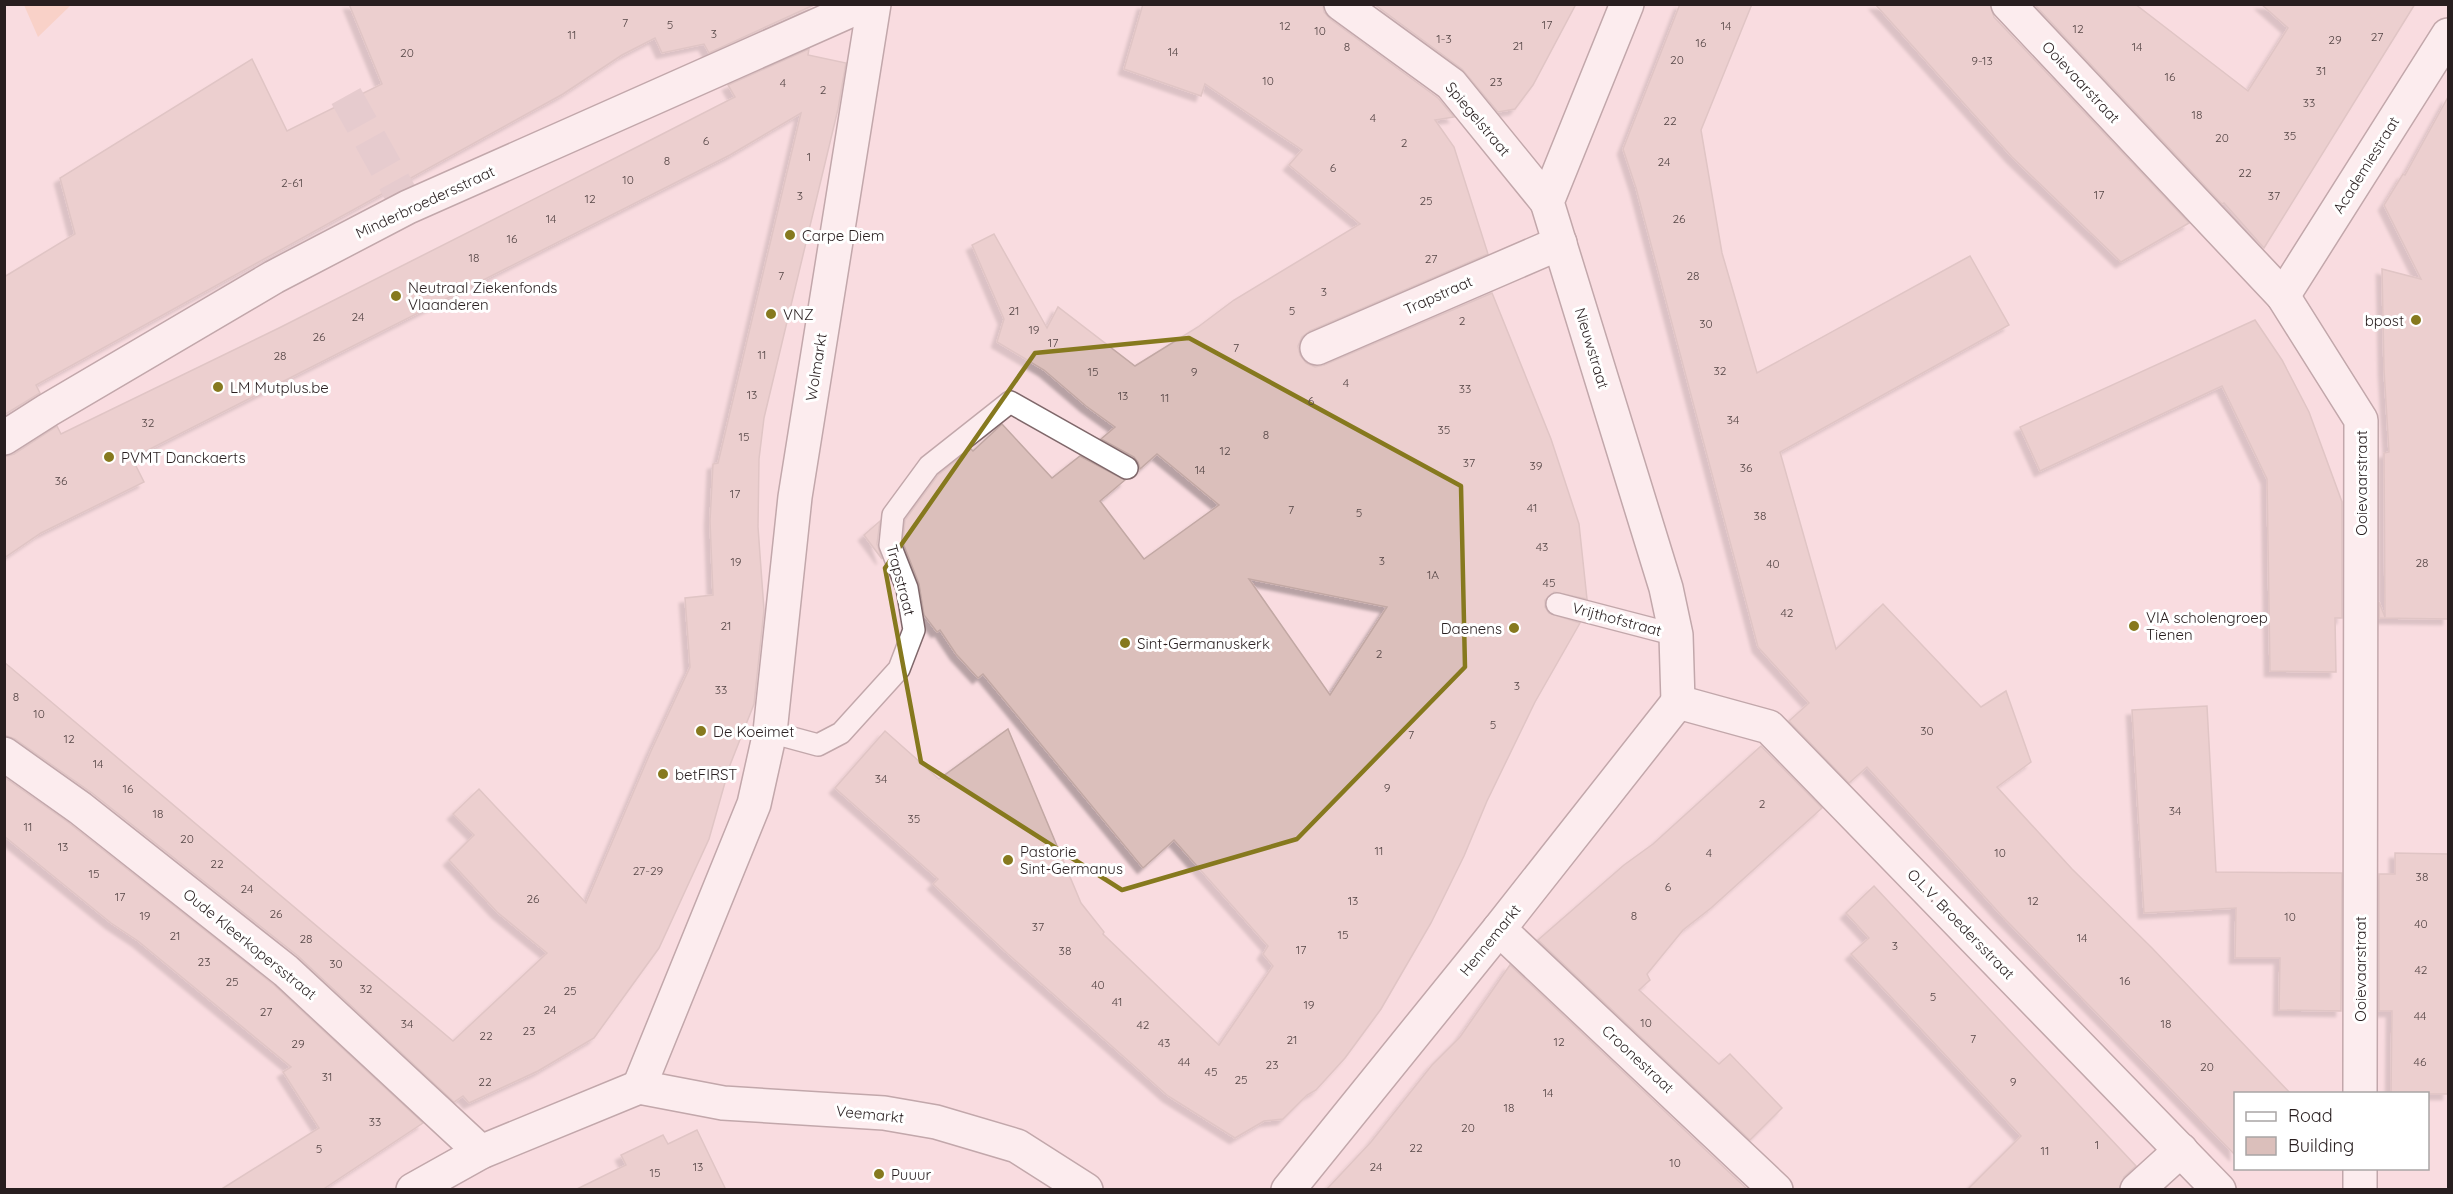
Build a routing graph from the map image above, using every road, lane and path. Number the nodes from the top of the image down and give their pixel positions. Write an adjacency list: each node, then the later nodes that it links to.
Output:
1 (865, 4): 11 (street, Minderbroedersstraat)
2 (874, 4): 16 (street, Wolmarkt)
3 (1341, 4): 7 (street, Spiegelstraat)
4 (1627, 4): 7 (street)
5 (2008, 4): 9 (street, Ooievaarstraat)
6 (2448, 34): 9 (street, Academiestraat)
7 (1547, 202): 8 (street, Nieuwstraat)
8 (1560, 243): 10 (street, Trapstraat); 14 (street, Nieuwstraat)
9 (2283, 296): 20 (street, Ooievaarstraat)
10 (1317, 348)
11 (4, 438)
12 (1126, 468): 16 (lane, Trapstraat)
13 (1557, 604): 14 (lane, Vrijthofstraat)
14 (1676, 635): 15 (street, Nieuwstraat)
15 (1678, 702): 18 (street, Hennemarkt); 21 (street, O.L.V. Broedersstraat)
16 (770, 732): 19 (street)
17 (4, 754): 22 (street, Oude Kleerkopersstraat)
18 (1499, 929): 24 (street, Hennemarkt); 27 (street, Croonestraat)
19 (639, 1088): 22 (street); 26 (street, Veemarkt)
20 (2360, 1092)
21 (2181, 1150): 28 (street); 29 (street, O.L.V. Broedersstraat)
22 (481, 1152): 25 (street)
23 (2360, 1170): 30 (street)
24 (1300, 1185)
25 (412, 1190)
26 (1086, 1190)
27 (1776, 1190)
28 (2137, 1190)
29 (2219, 1190)
30 (2360, 1190)

